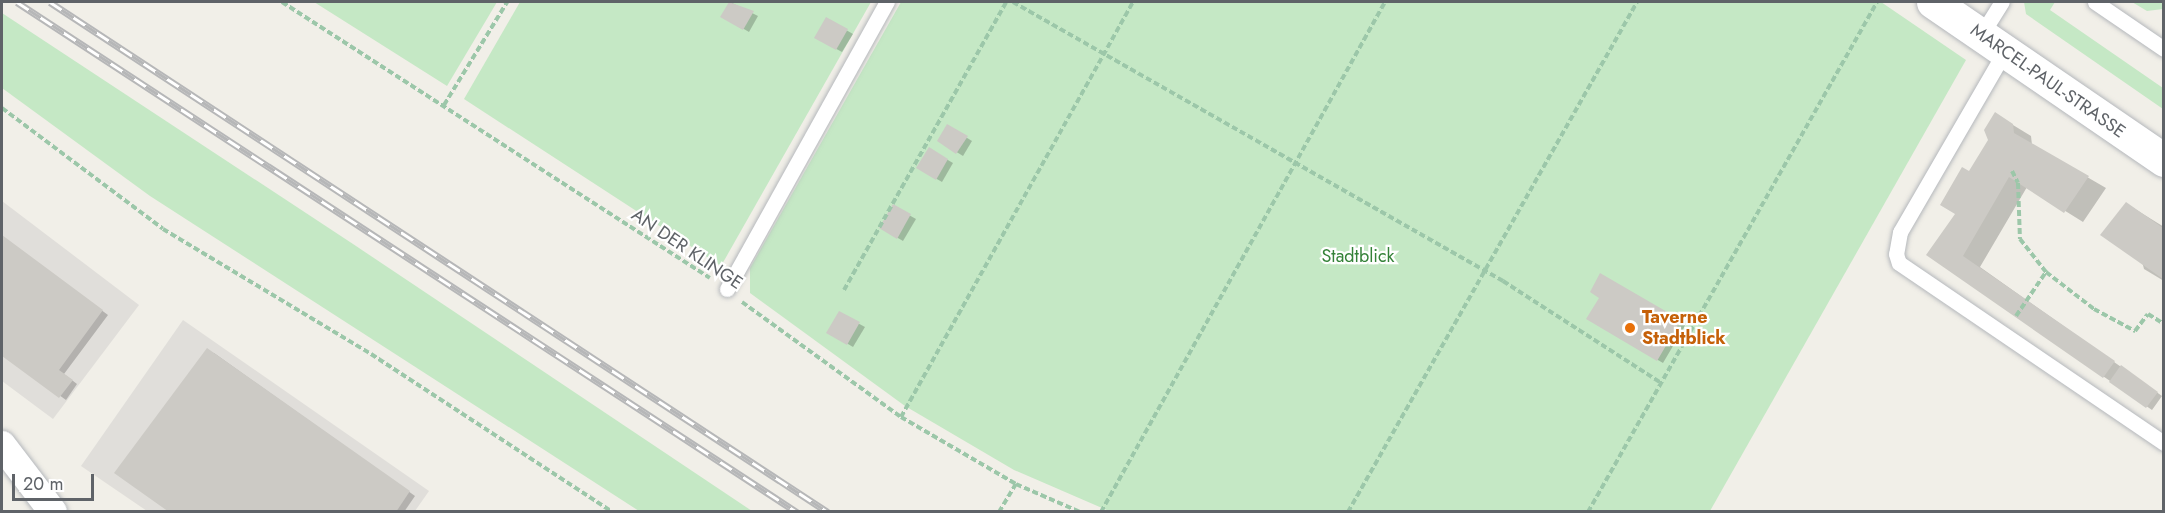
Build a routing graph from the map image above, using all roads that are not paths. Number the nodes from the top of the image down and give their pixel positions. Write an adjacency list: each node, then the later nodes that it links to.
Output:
1 (887, 2): 8 (lane)
2 (1933, 2): 5 (street, MARCEL-PAUL-STRASSE)
3 (2002, 2): 5 (lane)
4 (2095, 2): 6 (lane)
5 (1993, 43): 7 (street, MARCEL-PAUL-STRASSE); 9 (lane)
6 (2163, 49)
7 (2163, 160)
8 (727, 289)
9 (2163, 443)
10 (2, 446): 11 (street)
11 (53, 512)

